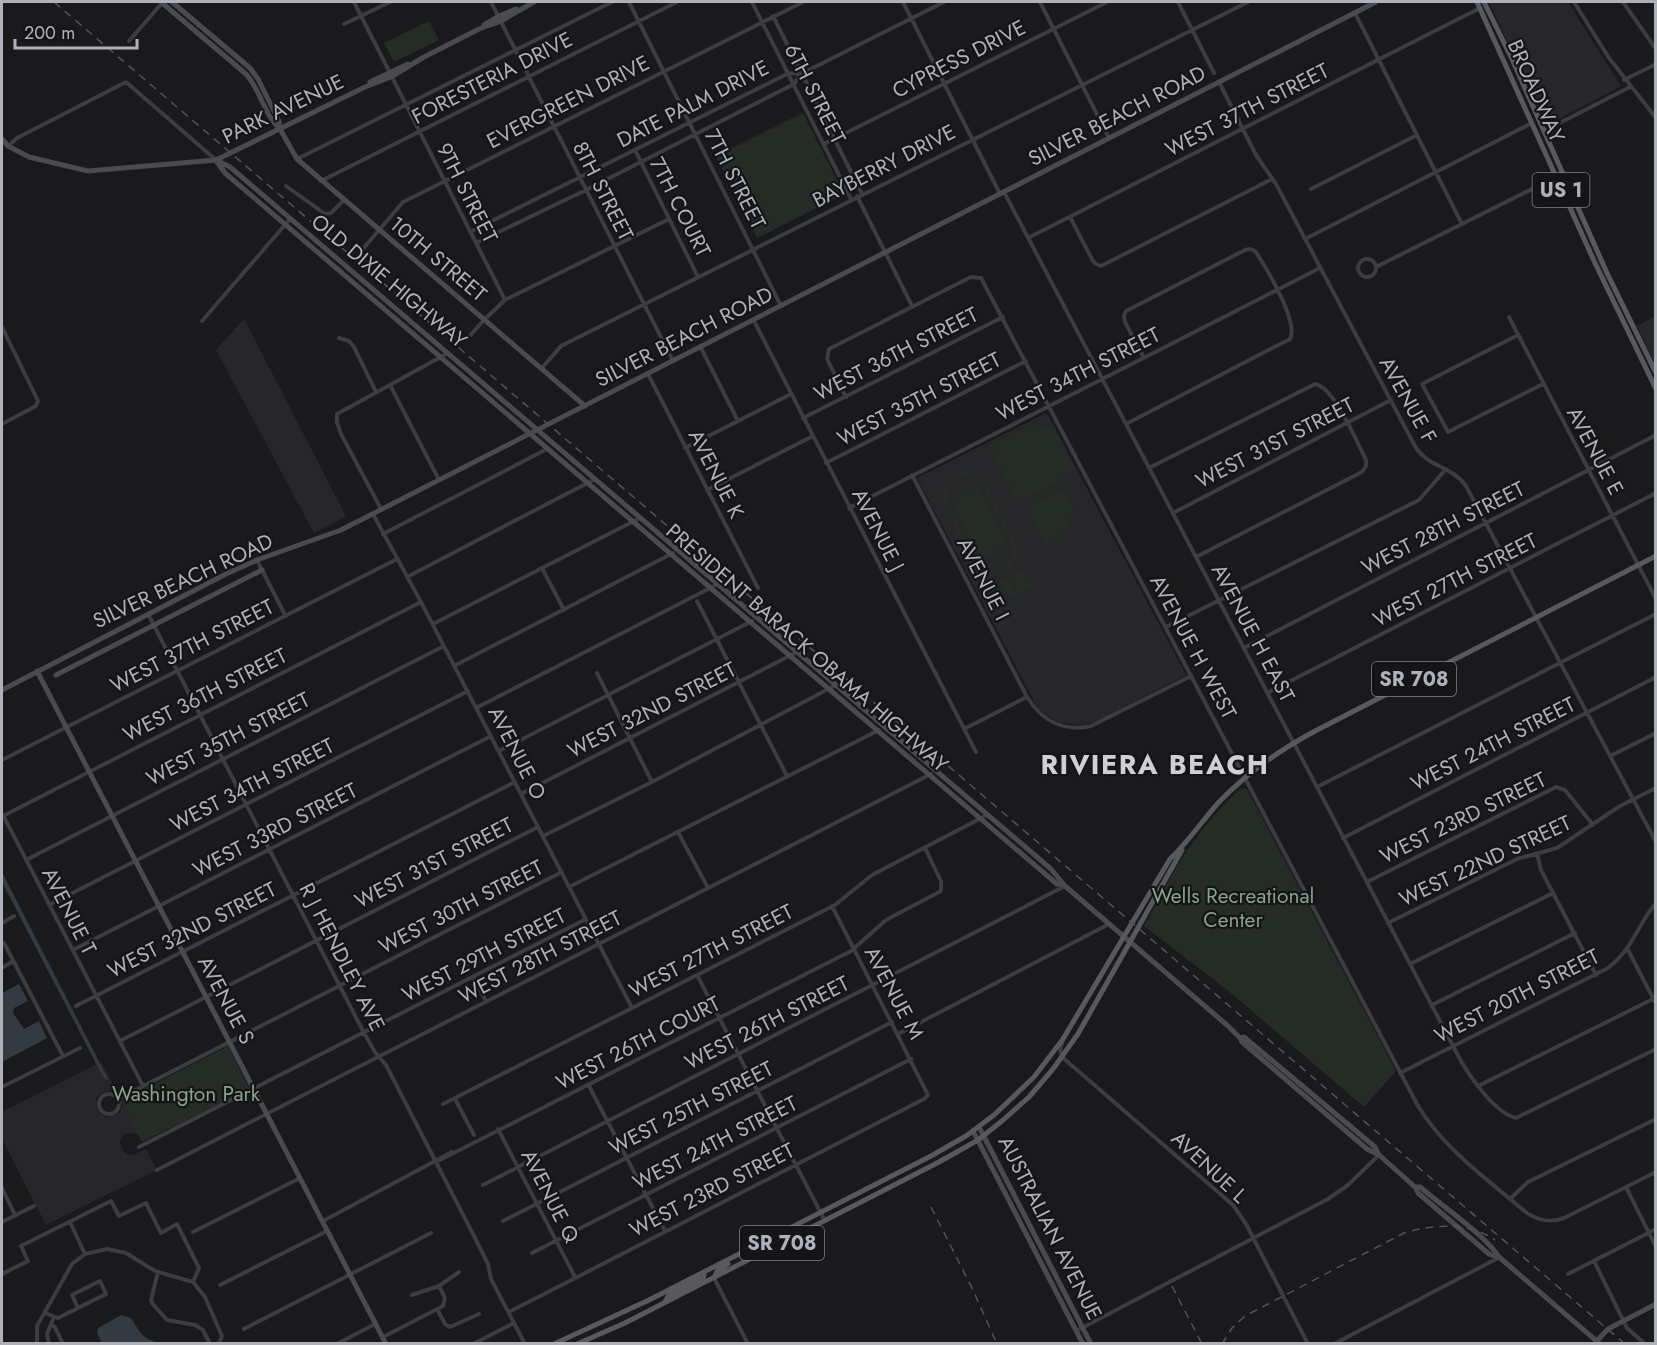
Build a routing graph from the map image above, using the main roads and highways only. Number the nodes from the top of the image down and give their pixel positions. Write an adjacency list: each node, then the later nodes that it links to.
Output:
1 (162, 2): 10 (main road, 10TH STREET)
2 (172, 2): 10 (main road, 10TH STREET)
3 (534, 2): 10 (main road, PARK AVENUE)
4 (1376, 2): 18 (main road, SILVER BEACH ROAD)
5 (1477, 2): 7 (main road, BROADWAY / US 1)
6 (1484, 2): 8 (main road, BROADWAY / US 1)
7 (1493, 34): 8 (main road); 9 (main road, BROADWAY / US 1)
8 (1516, 68): 11 (main road, BROADWAY / US 1)
9 (1532, 123): 11 (main road); 17 (main road, BROADWAY / US 1)
10 (280, 129): 15 (main road, PARK AVENUE); 18 (main road, 10TH STREET)
11 (1543, 131): 16 (main road, BROADWAY / US 1)
12 (2, 139): 13 (main road)
13 (8, 146): 14 (main road); 15 (main road)
14 (2, 149)
15 (216, 160): 19 (main road, OLD DIXIE HIGHWAY); 19 (main road, OLD DIXIE HIGHWAY)
16 (1656, 373)
17 (1656, 389)
18 (585, 406): 19 (main road, SILVER BEACH ROAD)
19 (534, 432): 22 (main road, SILVER BEACH ROAD); 26 (main road, PRESIDENT BARACK OBAMA HIGHWAY); 26 (main road, PRESIDENT BARACK OBAMA HIGHWAY)
20 (1656, 556): 25 (main road, SR 708)
21 (262, 570): 23 (main road, SILVER BEACH ROAD)
22 (37, 671): 24 (main road, SILVER BEACH ROAD); 36 (main road, AVENUE S)
23 (56, 675)
24 (2, 690)
25 (1184, 846): 27 (main road, SR 708); 28 (main road, SR 708)
26 (1064, 885): 27 (main road, PRESIDENT BARACK OBAMA HIGHWAY)
27 (1124, 937): 28 (main road, PRESIDENT BARACK OBAMA HIGHWAY); 29 (main road, SR 708)
28 (1130, 942): 30 (main road, SR 708); 37 (main road, PRESIDENT BARACK OBAMA HIGHWAY)
29 (976, 1129): 30 (main road, AUSTRALIAN AVENUE); 31 (main road, SR 708)
30 (981, 1138): 33 (main road, SR 708); 40 (main road, AUSTRALIAN AVENUE); 41 (main road, AUSTRALIAN AVENUE)
31 (751, 1249): 32 (main road, SR 708); 33 (main road)
32 (705, 1272): 34 (main road); 38 (main road, SR 708)
33 (714, 1278): 34 (main road, SR 708)
34 (664, 1303): 39 (main road, SR 708)
35 (1656, 1304): 37 (main road)
36 (385, 1340)
37 (1597, 1343)
38 (554, 1344)
39 (577, 1344)
40 (1083, 1344)
41 (1091, 1344)

